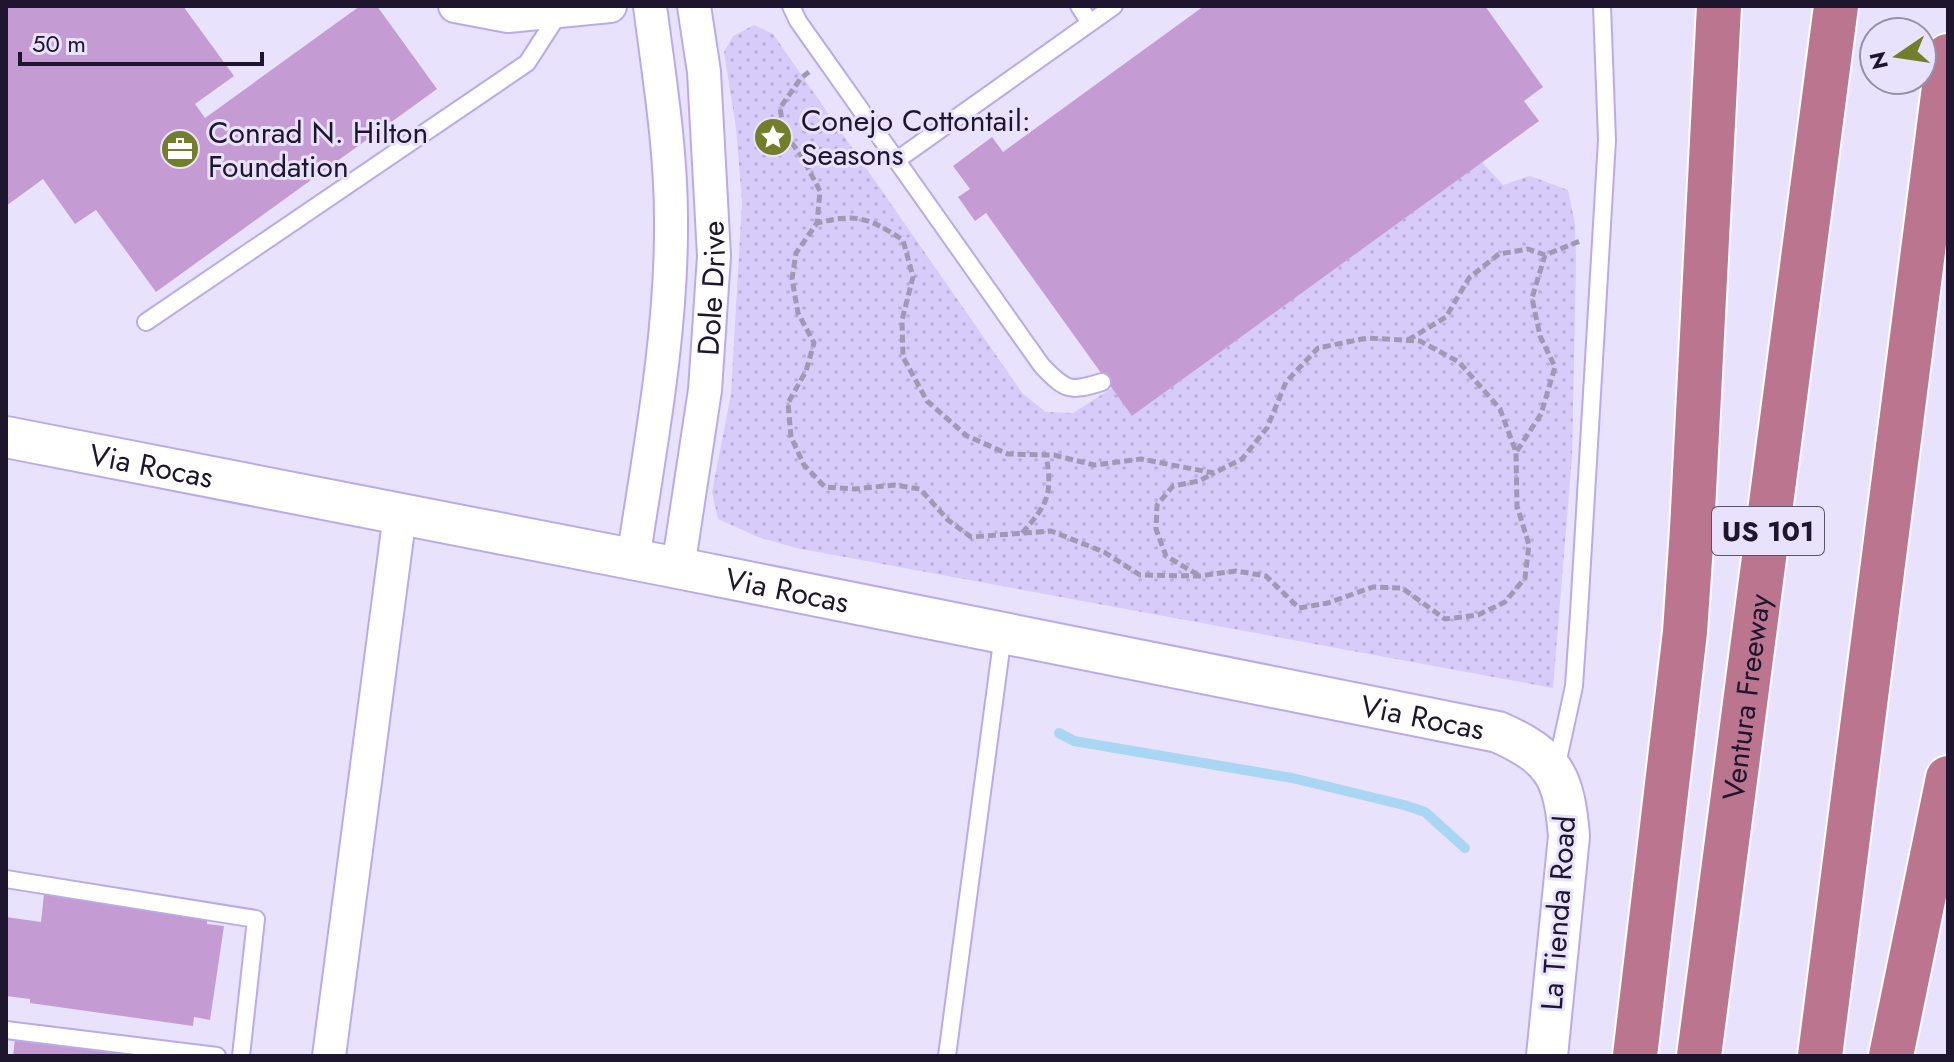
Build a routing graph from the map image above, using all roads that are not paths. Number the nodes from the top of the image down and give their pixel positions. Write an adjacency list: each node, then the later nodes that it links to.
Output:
1 (455, 6): 11 (street)
2 (610, 6): 11 (street)
3 (650, 6): 19 (street, Dole Drive)
4 (694, 6): 20 (street, Dole Drive)
5 (791, 6): 14 (lane)
6 (1079, 6): 12 (lane)
7 (1114, 6): 12 (lane)
8 (1602, 6): 22 (lane)
9 (1719, 6): 31 (highway)
10 (1836, 6): 32 (highway, Ventura Freeway / US 101)
11 (560, 12): 15 (lane)
12 (1090, 23): 14 (lane)
13 (1948, 56): 33 (highway)
14 (897, 160): 16 (lane)
15 (146, 322)
16 (1102, 382)
17 (6, 437): 18 (street, Via Rocas)
18 (400, 514): 19 (street, Via Rocas); 28 (street)
19 (633, 560): 20 (street, Via Rocas)
20 (678, 568): 21 (street, Via Rocas)
21 (1003, 634): 22 (street, Via Rocas); 29 (lane)
22 (1555, 771): 30 (street, La Tienda Road)
23 (1948, 778): 34 (highway)
24 (6, 879): 27 (lane)
25 (6, 1030): 26 (lane)
26 (217, 1056)
27 (241, 1056)
28 (332, 1056)
29 (947, 1056)
30 (1547, 1056)
31 (1635, 1056)
32 (1699, 1056)
33 (1820, 1056)
34 (1891, 1056)

